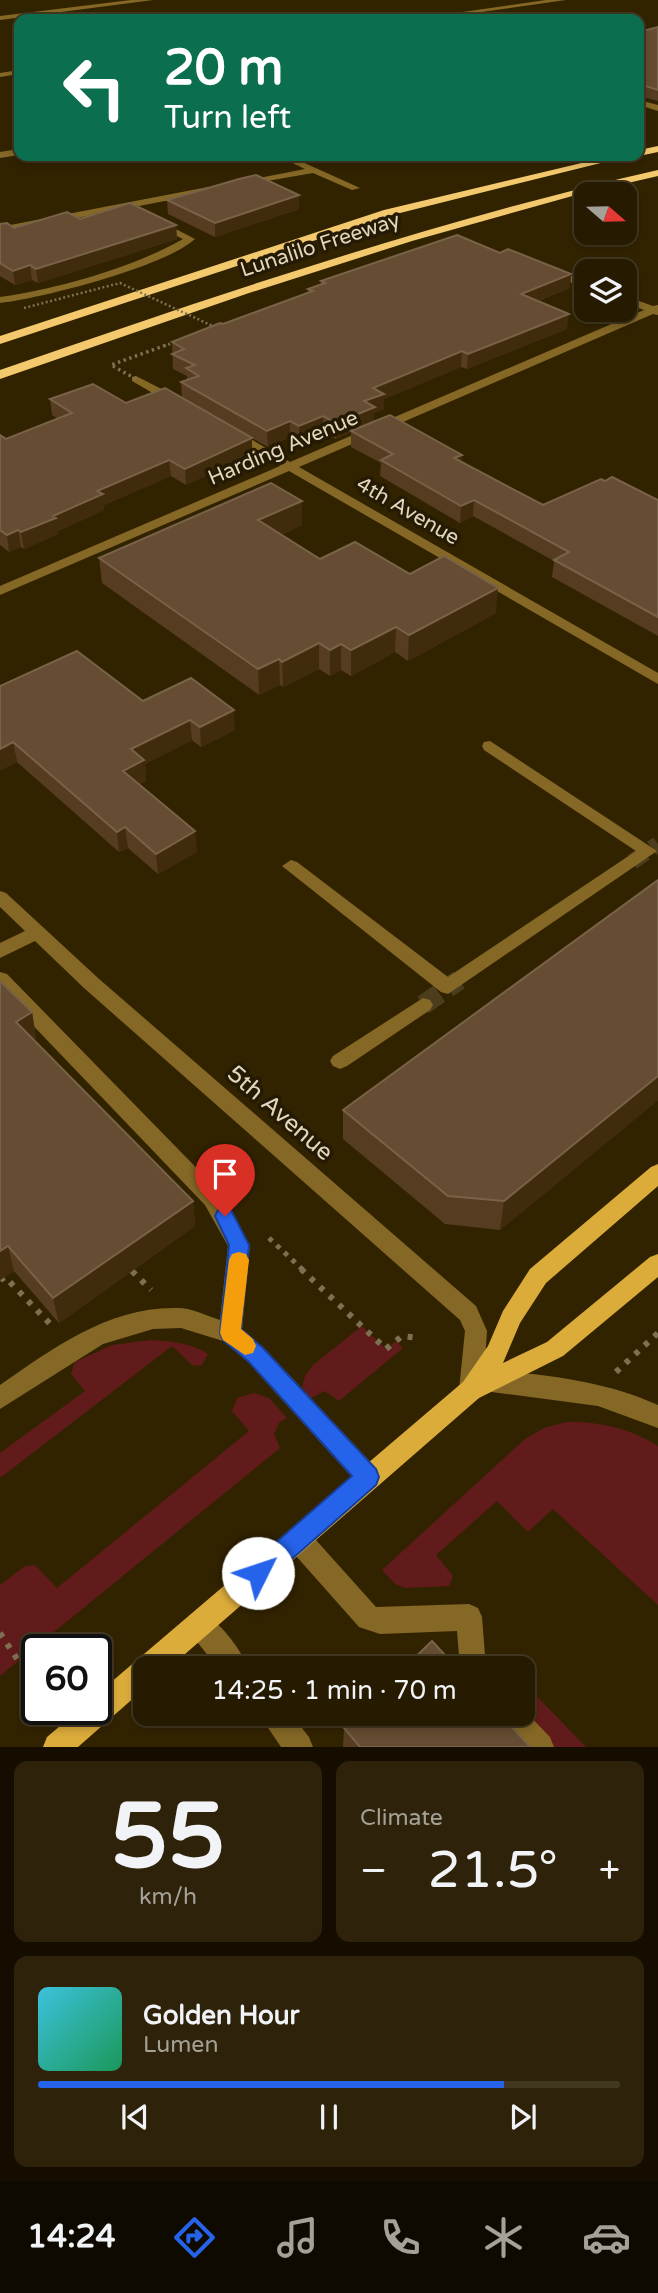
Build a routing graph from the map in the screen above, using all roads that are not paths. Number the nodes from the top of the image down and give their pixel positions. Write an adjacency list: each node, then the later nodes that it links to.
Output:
1 (149, 0): 3 (street)
2 (562, 0): 4 (street)
3 (33, 14)
4 (455, 14)
5 (294, 161): 7 (street)
6 (600, 161): 17 (highway, Lunalilo Freeway)
7 (315, 170): 9 (street); 11 (street)
8 (658, 173): 16 (highway, Lunalilo Freeway)
9 (232, 186)
10 (218, 188): 12 (street)
11 (355, 188)
12 (122, 206): 13 (street); 18 (street)
13 (0, 230)
14 (535, 266): 15 (street)
15 (574, 281)
16 (271, 282): 23 (highway, Lunalilo Freeway); 25 (highway)
17 (155, 288): 21 (highway); 22 (highway, Lunalilo Freeway)
18 (0, 300)
19 (637, 303): 20 (street)
20 (656, 310): 28 (street, Harding Avenue)
21 (0, 330)
22 (0, 340)
23 (0, 375)
24 (136, 379): 26 (street)
25 (0, 389)
26 (195, 412)
27 (218, 426): 28 (street, 4th Avenue)
28 (289, 466): 29 (street, Harding Avenue); 30 (street, 4th Avenue)
29 (0, 591)
30 (658, 679)
31 (491, 746): 32 (street)
32 (291, 866)
33 (0, 897): 34 (street, 5th Avenue)
34 (38, 932): 35 (street); 42 (street, 5th Avenue)
35 (0, 951)
36 (0, 979): 41 (street)
37 (423, 1005): 38 (street)
38 (340, 1061)
39 (658, 1173): 42 (main road)
40 (658, 1264): 42 (main road)
41 (230, 1333): 43 (street); 45 (street)
42 (481, 1385): 44 (street); 45 (main road)
43 (0, 1398)
44 (658, 1416)
45 (368, 1477): 46 (main road)
46 (298, 1539): 47 (main road); 50 (street)
47 (199, 1624): 48 (main road); 49 (street)
48 (162, 1656)
49 (224, 1656)
50 (472, 1656)
51 (133, 1681): 54 (main road)
52 (282, 1726): 55 (street)
53 (520, 1726): 56 (street)
54 (57, 1747)
55 (299, 1747)
56 (540, 1747)

